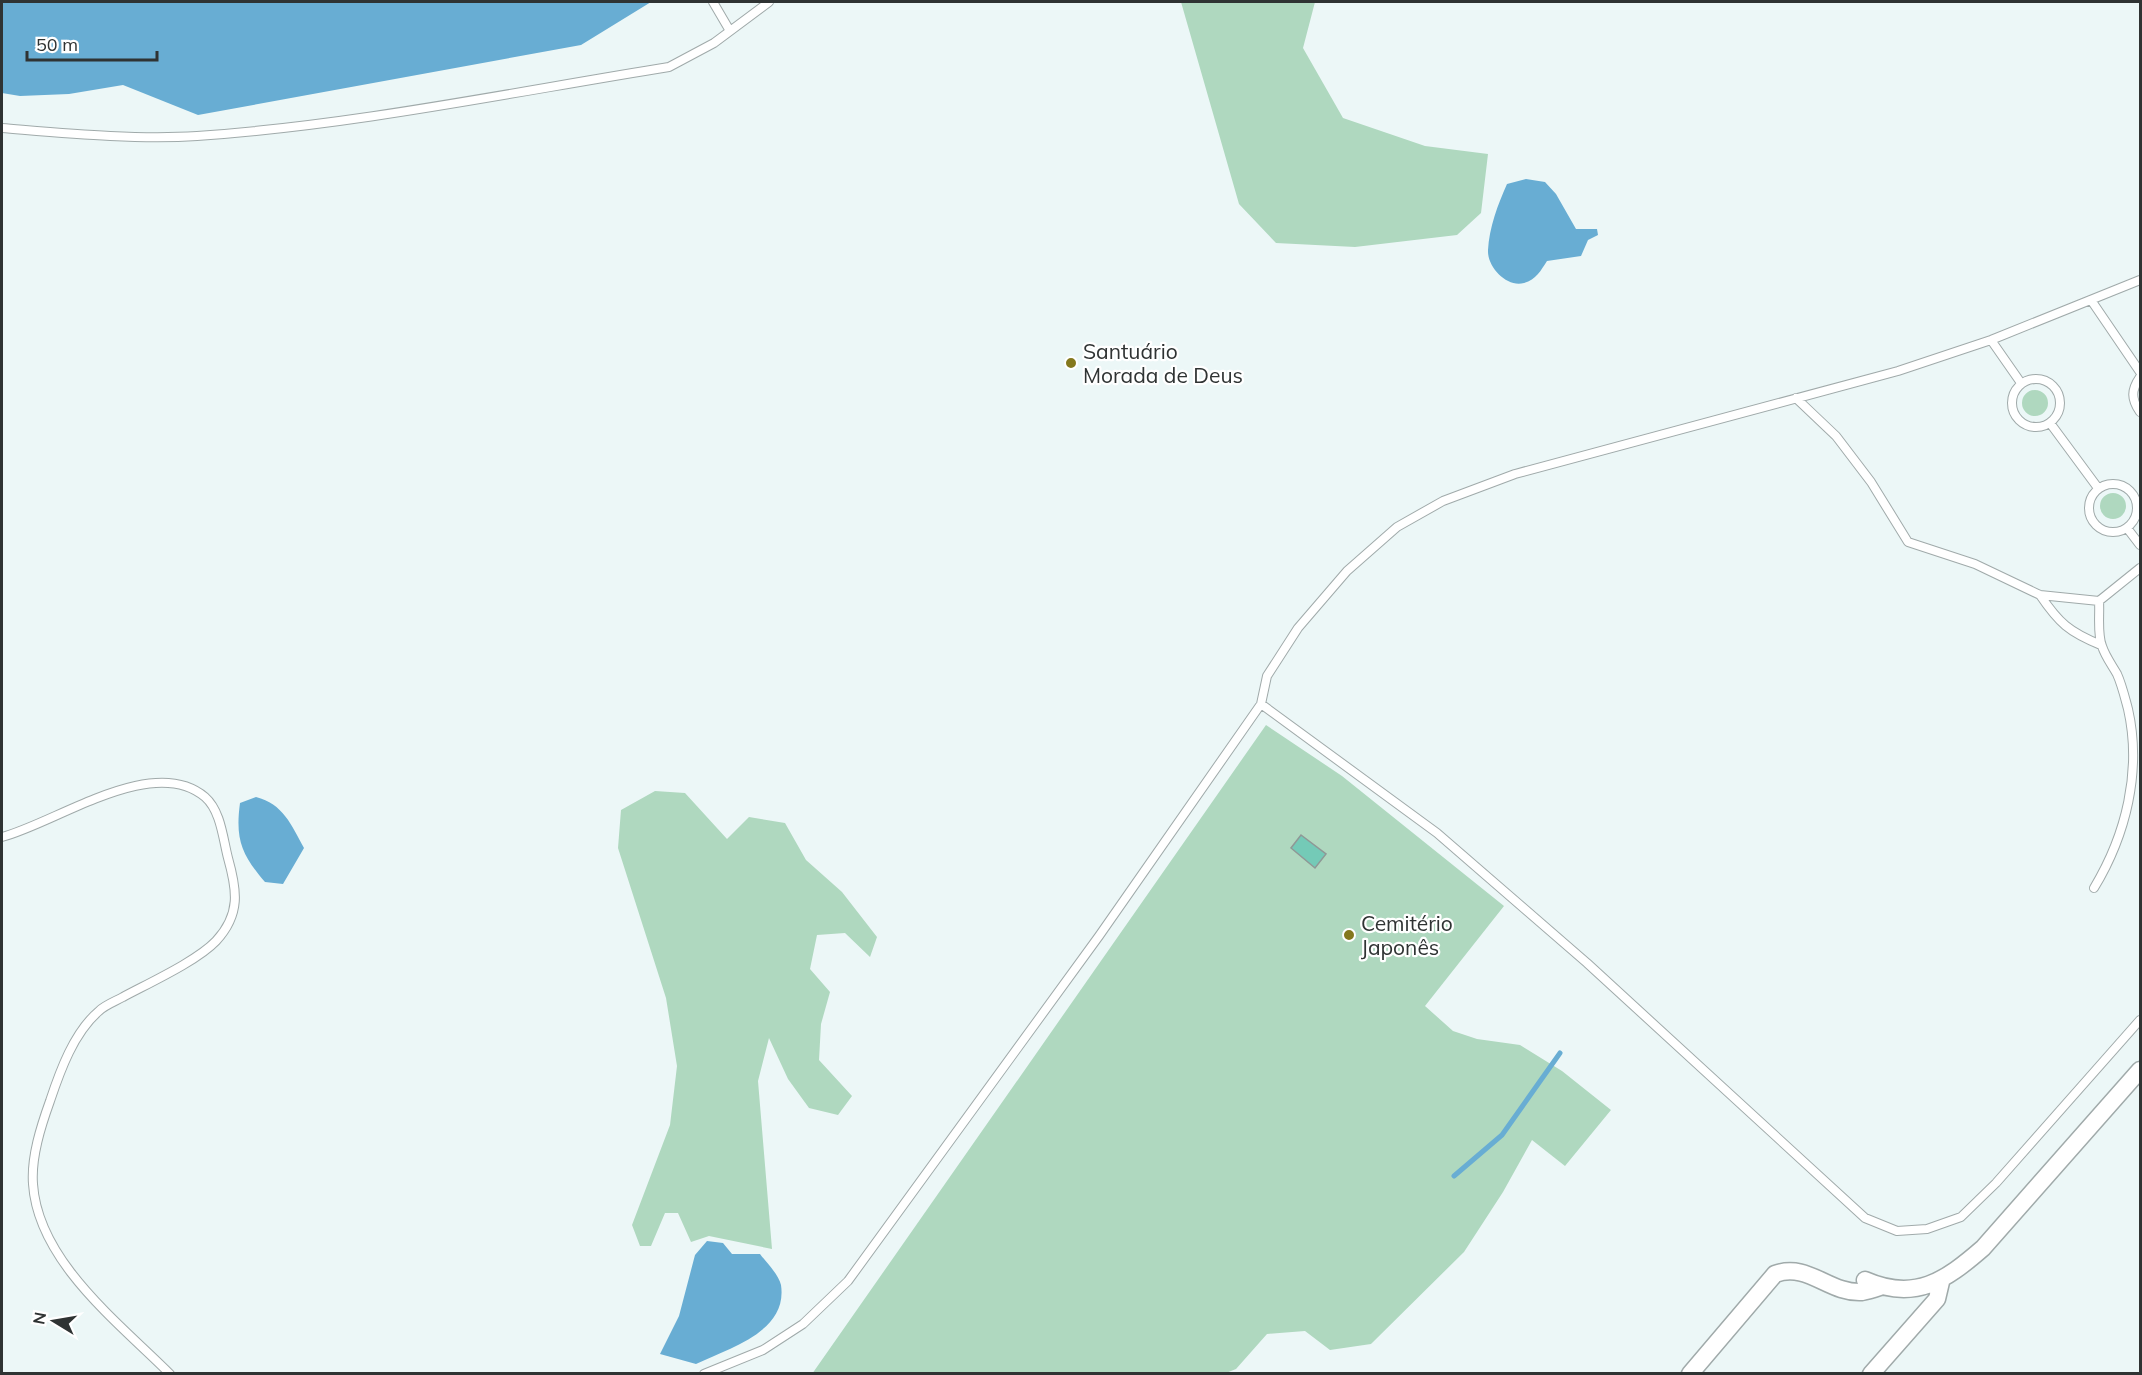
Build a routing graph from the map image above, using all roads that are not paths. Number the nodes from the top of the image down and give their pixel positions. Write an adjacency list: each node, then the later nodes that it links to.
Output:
1 (713, 2): 3 (lane)
2 (768, 2): 3 (lane)
3 (730, 31): 4 (lane)
4 (2, 128)
5 (2140, 280): 6 (lane)
6 (2091, 300): 7 (lane); 8 (lane)
7 (1991, 340): 10 (lane); 11 (lane)
8 (2140, 372)
9 (2140, 377): 12 (lane)
10 (2021, 383): 13 (lane); 13 (lane)
11 (1796, 398): 18 (lane); 21 (lane)
12 (2140, 412)
13 (2050, 423): 14 (lane)
14 (2098, 488): 15 (lane); 15 (lane)
15 (2127, 528): 16 (lane)
16 (2140, 545)
17 (2140, 568): 19 (lane)
18 (2040, 595): 19 (lane); 20 (lane)
19 (2099, 601): 20 (lane)
20 (2101, 645): 23 (lane)
21 (1261, 704): 24 (lane); 28 (lane)
22 (2, 837): 27 (lane)
23 (2094, 888)
24 (2140, 1020)
25 (2140, 1070): 26 (street)
26 (1941, 1282): 29 (street); 30 (street)
27 (170, 1374)
28 (704, 1374)
29 (1690, 1374)
30 (1871, 1374)

